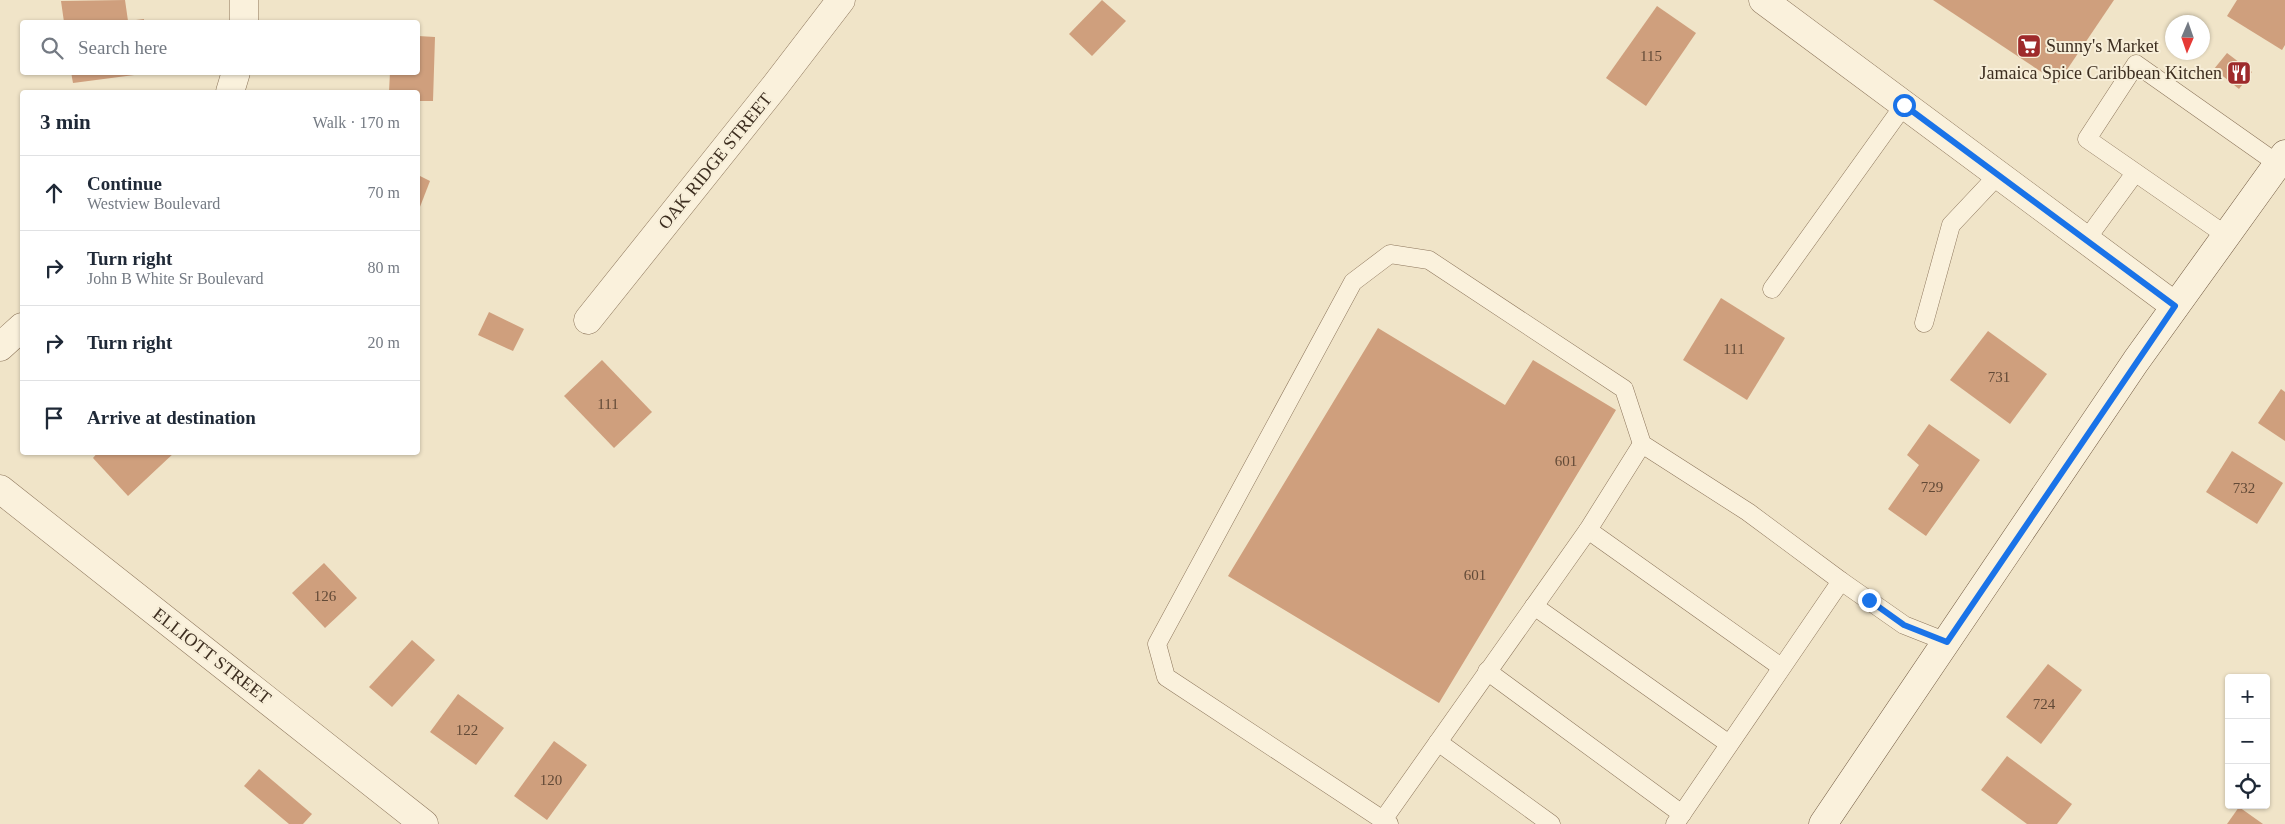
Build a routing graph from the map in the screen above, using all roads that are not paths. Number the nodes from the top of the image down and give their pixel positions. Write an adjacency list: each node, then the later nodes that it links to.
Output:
1 (244, 0): 4 (street)
2 (841, 0): 15 (street, OAK RIDGE STREET)
3 (1763, 0): 7 (street)
4 (244, 20)
5 (235, 75): 6 (street)
6 (231, 90)
7 (1904, 105): 10 (street); 13 (lane)
8 (2282, 159): 9 (lane); 11 (street)
9 (2135, 173): 11 (lane); 12 (lane)
10 (1998, 175): 12 (street); 16 (lane)
11 (2227, 236): 14 (street)
12 (2086, 240): 14 (street)
13 (1772, 289)
14 (2175, 306): 24 (street)
15 (588, 320)
16 (1924, 323)
17 (20, 329): 18 (street)
18 (0, 347)
19 (1642, 444): 21 (lane); 22 (lane); 30 (lane)
20 (0, 489): 31 (street, ELLIOTT STREET)
21 (1588, 530): 23 (lane); 25 (lane)
22 (1841, 581): 24 (lane); 25 (lane)
23 (1534, 606): 26 (lane); 28 (lane)
24 (1947, 642): 33 (street)
25 (1781, 667): 28 (lane)
26 (1487, 671): 27 (lane); 29 (lane)
27 (1438, 742): 30 (lane); 32 (lane)
28 (1729, 744): 29 (lane)
29 (1678, 819)
30 (1386, 822)
31 (424, 824)
32 (1551, 824)
33 (1823, 824)

